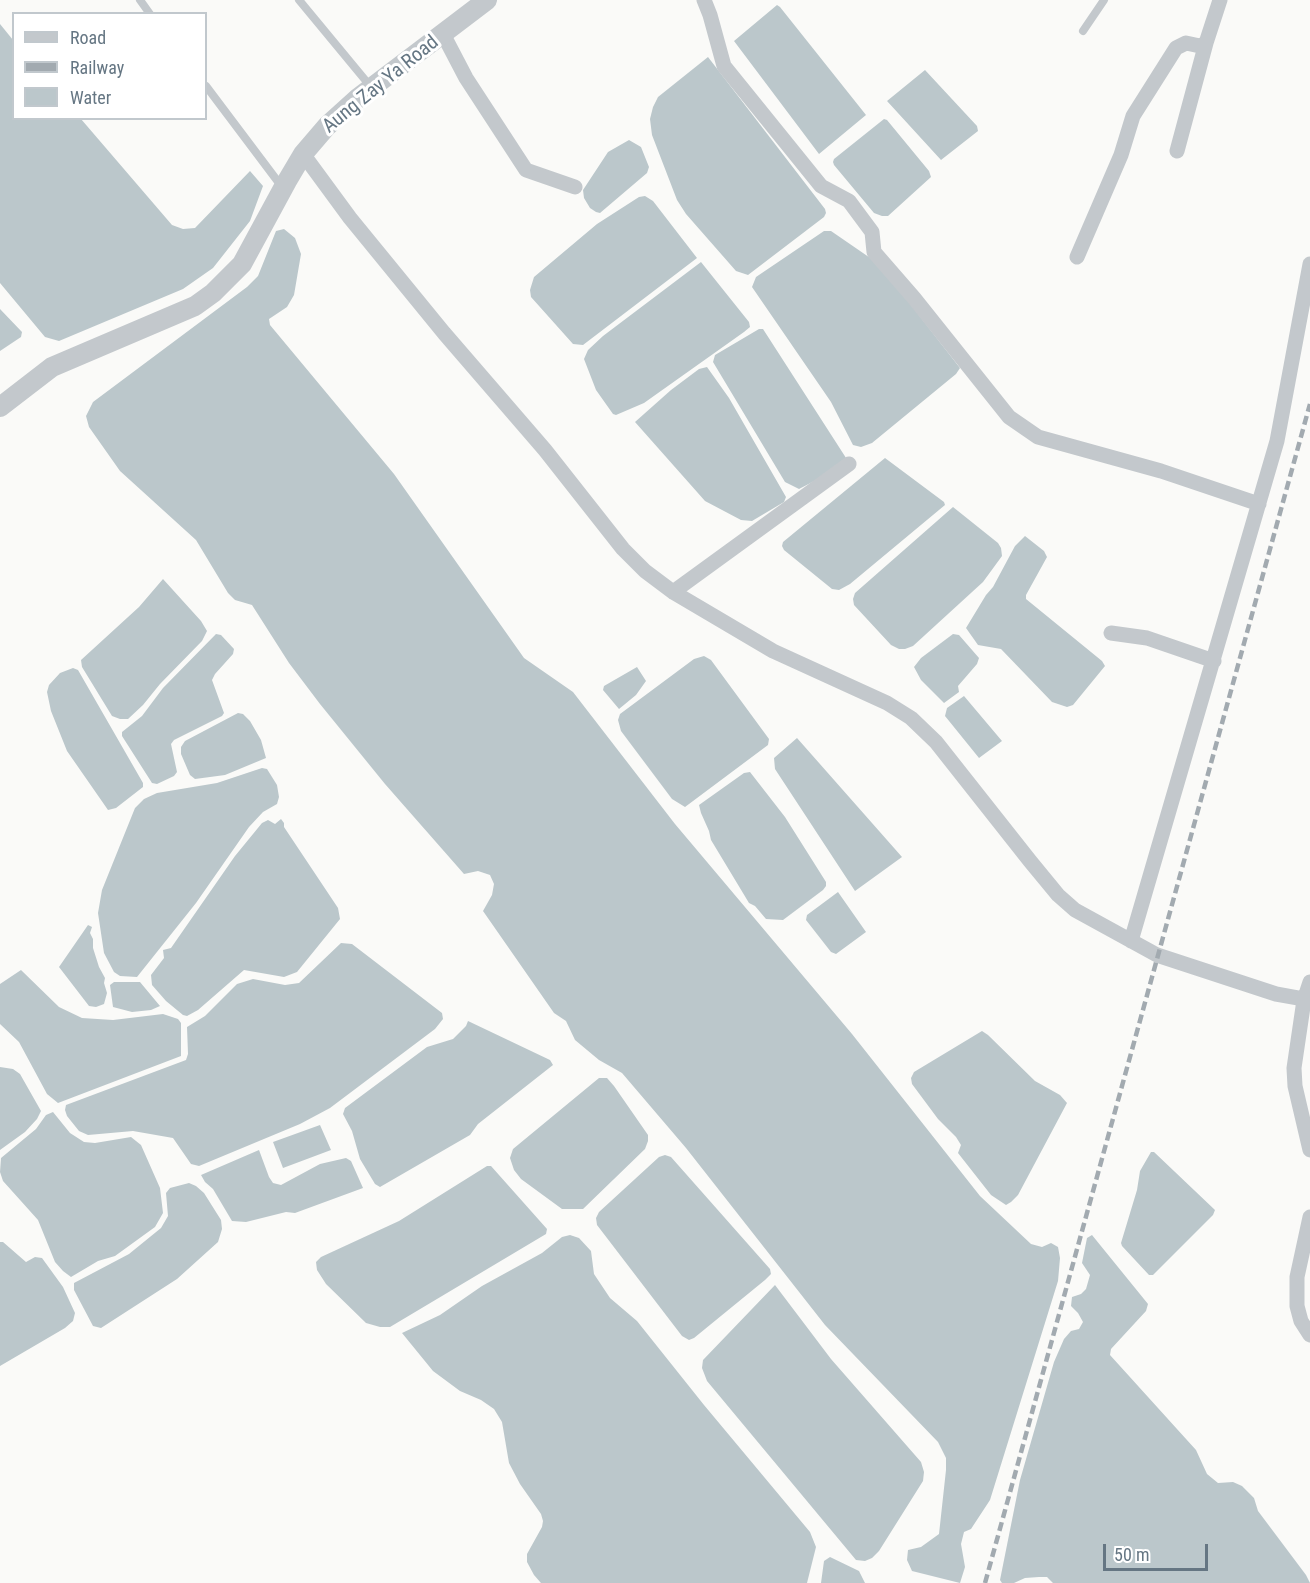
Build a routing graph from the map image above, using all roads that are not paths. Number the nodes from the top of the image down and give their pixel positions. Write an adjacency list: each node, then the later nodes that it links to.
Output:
1 (299, 0): 10 (lane)
2 (488, 0): 7 (street, Aung Zay Ya Road)
3 (704, 0): 19 (street)
4 (1104, 0): 6 (lane)
5 (1220, 0): 8 (street)
6 (1083, 32)
7 (443, 34): 10 (street, Aung Zay Ya Road); 14 (street)
8 (1206, 43): 11 (street); 15 (street)
9 (207, 87): 13 (lane)
10 (372, 88): 12 (street, Aung Zay Ya Road)
11 (1177, 151)
12 (303, 154): 13 (street, Aung Zay Ya Road); 20 (street)
13 (285, 184): 17 (street, Aung Zay Ya Road)
14 (575, 187)
15 (1077, 257)
16 (1310, 264): 19 (street)
17 (0, 406)
18 (849, 464): 20 (street)
19 (1259, 504): 22 (street)
20 (674, 592): 23 (street)
21 (1111, 633): 22 (street)
22 (1214, 661): 23 (street)
23 (1131, 941): 25 (street)
24 (1310, 982): 25 (street)
25 (1307, 1000): 26 (street)
26 (1310, 1150)
27 (1310, 1217): 28 (street)
28 (1310, 1335)

